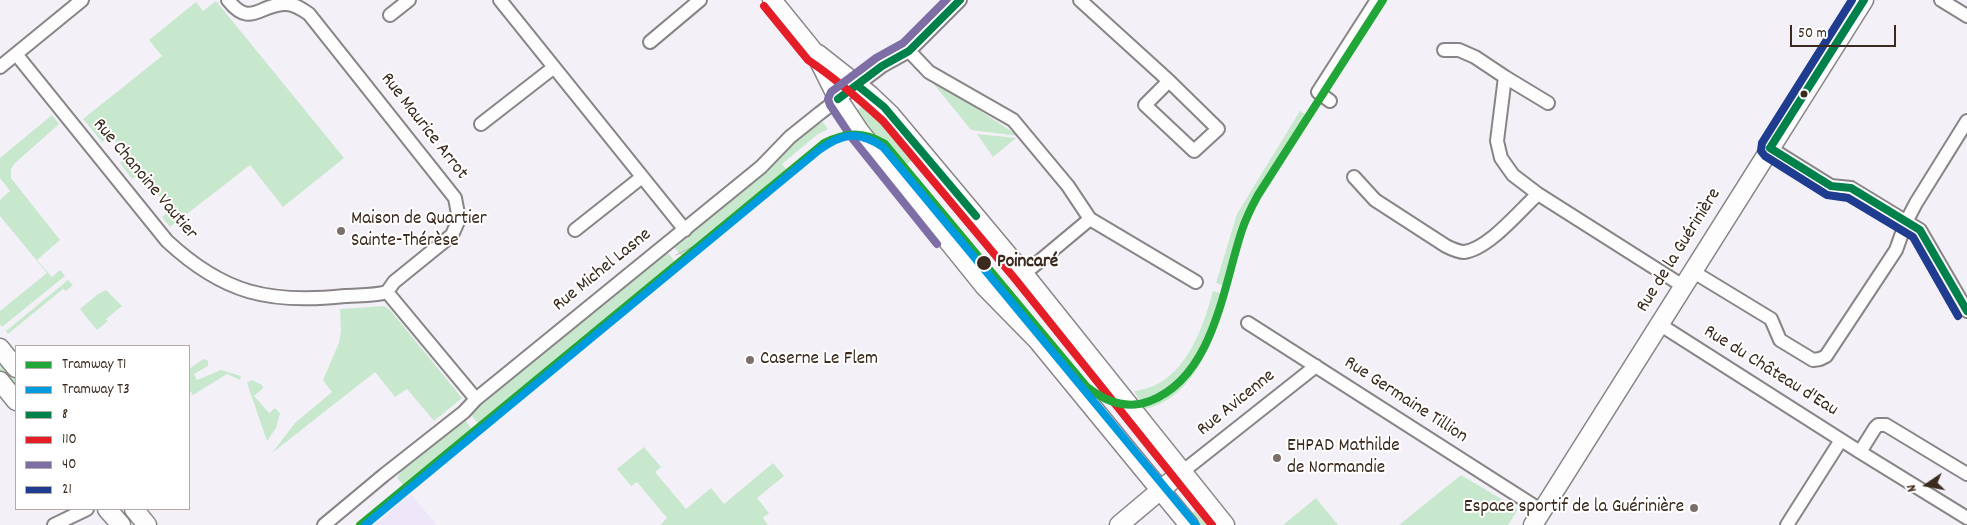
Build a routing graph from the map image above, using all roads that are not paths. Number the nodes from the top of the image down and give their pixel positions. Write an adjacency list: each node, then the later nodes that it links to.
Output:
1 (82, 0): 18 (street)
2 (228, 0): 40 (street, Rue Maurice Arrot)
3 (409, 0): 12 (street)
4 (500, 0): 20 (street)
5 (700, 0): 14 (street)
6 (772, 0): 17 (main road)
7 (960, 0): 16 (street, Rue Michel Lasne)
8 (1377, 0): 25 (street)
9 (1864, 0): 29 (main road, Rue de la Guérinière)
10 (1941, 0): 13 (street)
11 (1084, 1): 22 (street)
12 (390, 15)
13 (1967, 16)
14 (650, 42)
15 (1444, 50): 21 (street)
16 (909, 51): 23 (street, Rue Michel Lasne); 33 (street)
17 (815, 53): 23 (main road); 24 (main road)
18 (16, 54): 19 (street); 40 (street, Rue Chanoine Vautier)
19 (0, 67)
20 (553, 68): 28 (street); 30 (street)
21 (1505, 76): 26 (street); 32 (street)
22 (1168, 80): 22 (street)
23 (856, 85): 24 (street, Rue Michel Lasne); 37 (main road)
24 (838, 99): 36 (street, Rue Michel Lasne); 54 (main road)
25 (1330, 101)
26 (1548, 103)
27 (1967, 121): 34 (street)
28 (481, 124)
29 (1770, 148): 34 (street); 38 (main road, Rue de la Guérinière)
30 (642, 177): 35 (street); 36 (street)
31 (1354, 177): 32 (street)
32 (1538, 194): 38 (street)
33 (1090, 219): 37 (street); 39 (street)
34 (1906, 222): 38 (street); 41 (street)
35 (574, 230)
36 (685, 230): 49 (street, Rue Michel Lasne)
37 (1024, 274): 52 (main road)
38 (1688, 278): 43 (main road, Rue de la Guérinière)
39 (1196, 282)
40 (387, 292): 49 (street)
41 (1967, 311)
42 (1248, 323): 45 (street, Rue Germaine Tillion)
43 (1659, 324): 50 (street, Rue du Château d'Eau); 58 (main road, Rue de la Guérinière)
44 (0, 348): 46 (main road)
45 (1316, 366): 52 (street, Rue Avicenne); 58 (street, Rue Germaine Tillion)
46 (15, 367)
47 (0, 381): 48 (main road)
48 (15, 399)
49 (476, 399): 63 (street, Rue Michel Lasne)
50 (1841, 440): 51 (street, Rue du Château d'Eau); 67 (street)
51 (1860, 452): 53 (street); 59 (street, Rue du Château d'Eau)
52 (1182, 472): 54 (main road); 66 (main road)
53 (1967, 474)
54 (1160, 492): 64 (main road); 65 (main road)
55 (85, 510): 60 (street)
56 (108, 510): 61 (main road)
57 (135, 510): 62 (main road)
58 (1537, 518)
59 (1967, 518)
60 (54, 525)
61 (121, 525)
62 (147, 525)
63 (324, 525)
64 (1119, 525)
65 (1189, 525)
66 (1225, 525)
67 (1787, 525)

